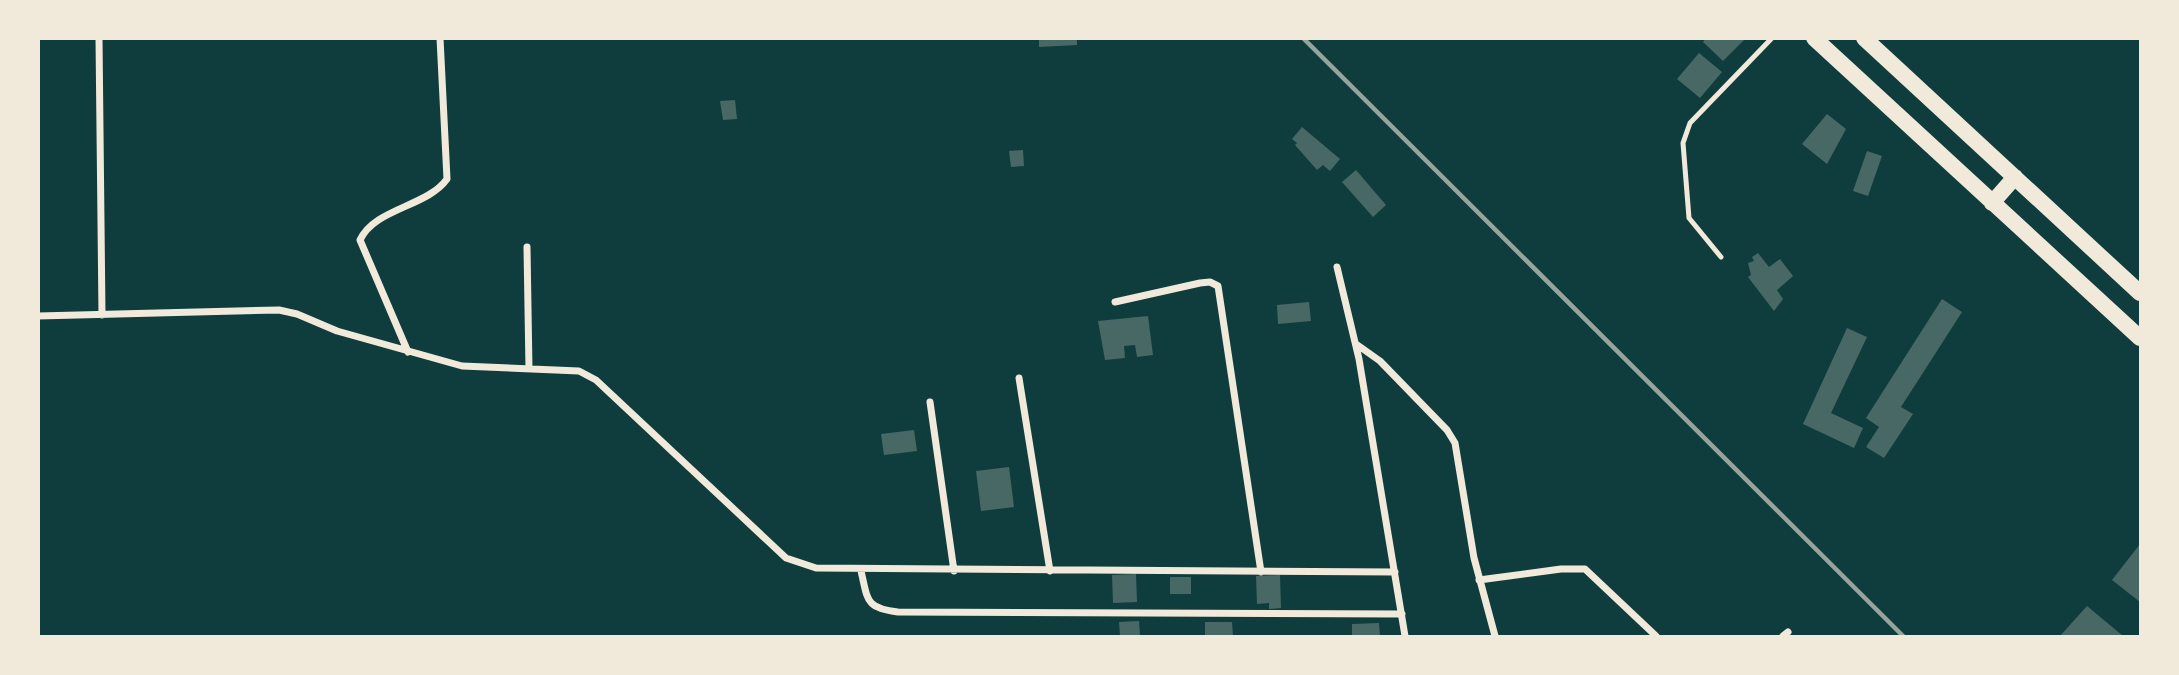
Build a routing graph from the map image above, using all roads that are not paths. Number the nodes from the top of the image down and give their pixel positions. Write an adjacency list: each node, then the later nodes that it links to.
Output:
1 (99, 38): 13 (street)
2 (440, 38): 17 (street)
3 (1772, 38): 9 (lane)
4 (1814, 38): 7 (highway)
5 (1864, 38): 6 (highway)
6 (2015, 177): 7 (highway); 11 (highway)
7 (1992, 203): 15 (highway)
8 (527, 247): 18 (street)
9 (1721, 257)
10 (1337, 267): 16 (street)
11 (2140, 293)
12 (1115, 302): 24 (street)
13 (102, 314): 14 (street); 17 (street)
14 (38, 316)
15 (2140, 338)
16 (1355, 343): 25 (street); 26 (street)
17 (408, 352): 18 (street)
18 (529, 369): 21 (street)
19 (1019, 378): 23 (street)
20 (930, 402): 22 (street)
21 (861, 570): 22 (street); 27 (street)
22 (954, 571): 23 (street)
23 (1051, 571): 24 (street)
24 (1261, 572): 25 (street)
25 (1395, 572): 27 (street)
26 (1479, 580): 29 (street); 30 (street)
27 (1402, 614): 28 (street)
28 (1405, 636)
29 (1494, 636)
30 (1656, 636)

